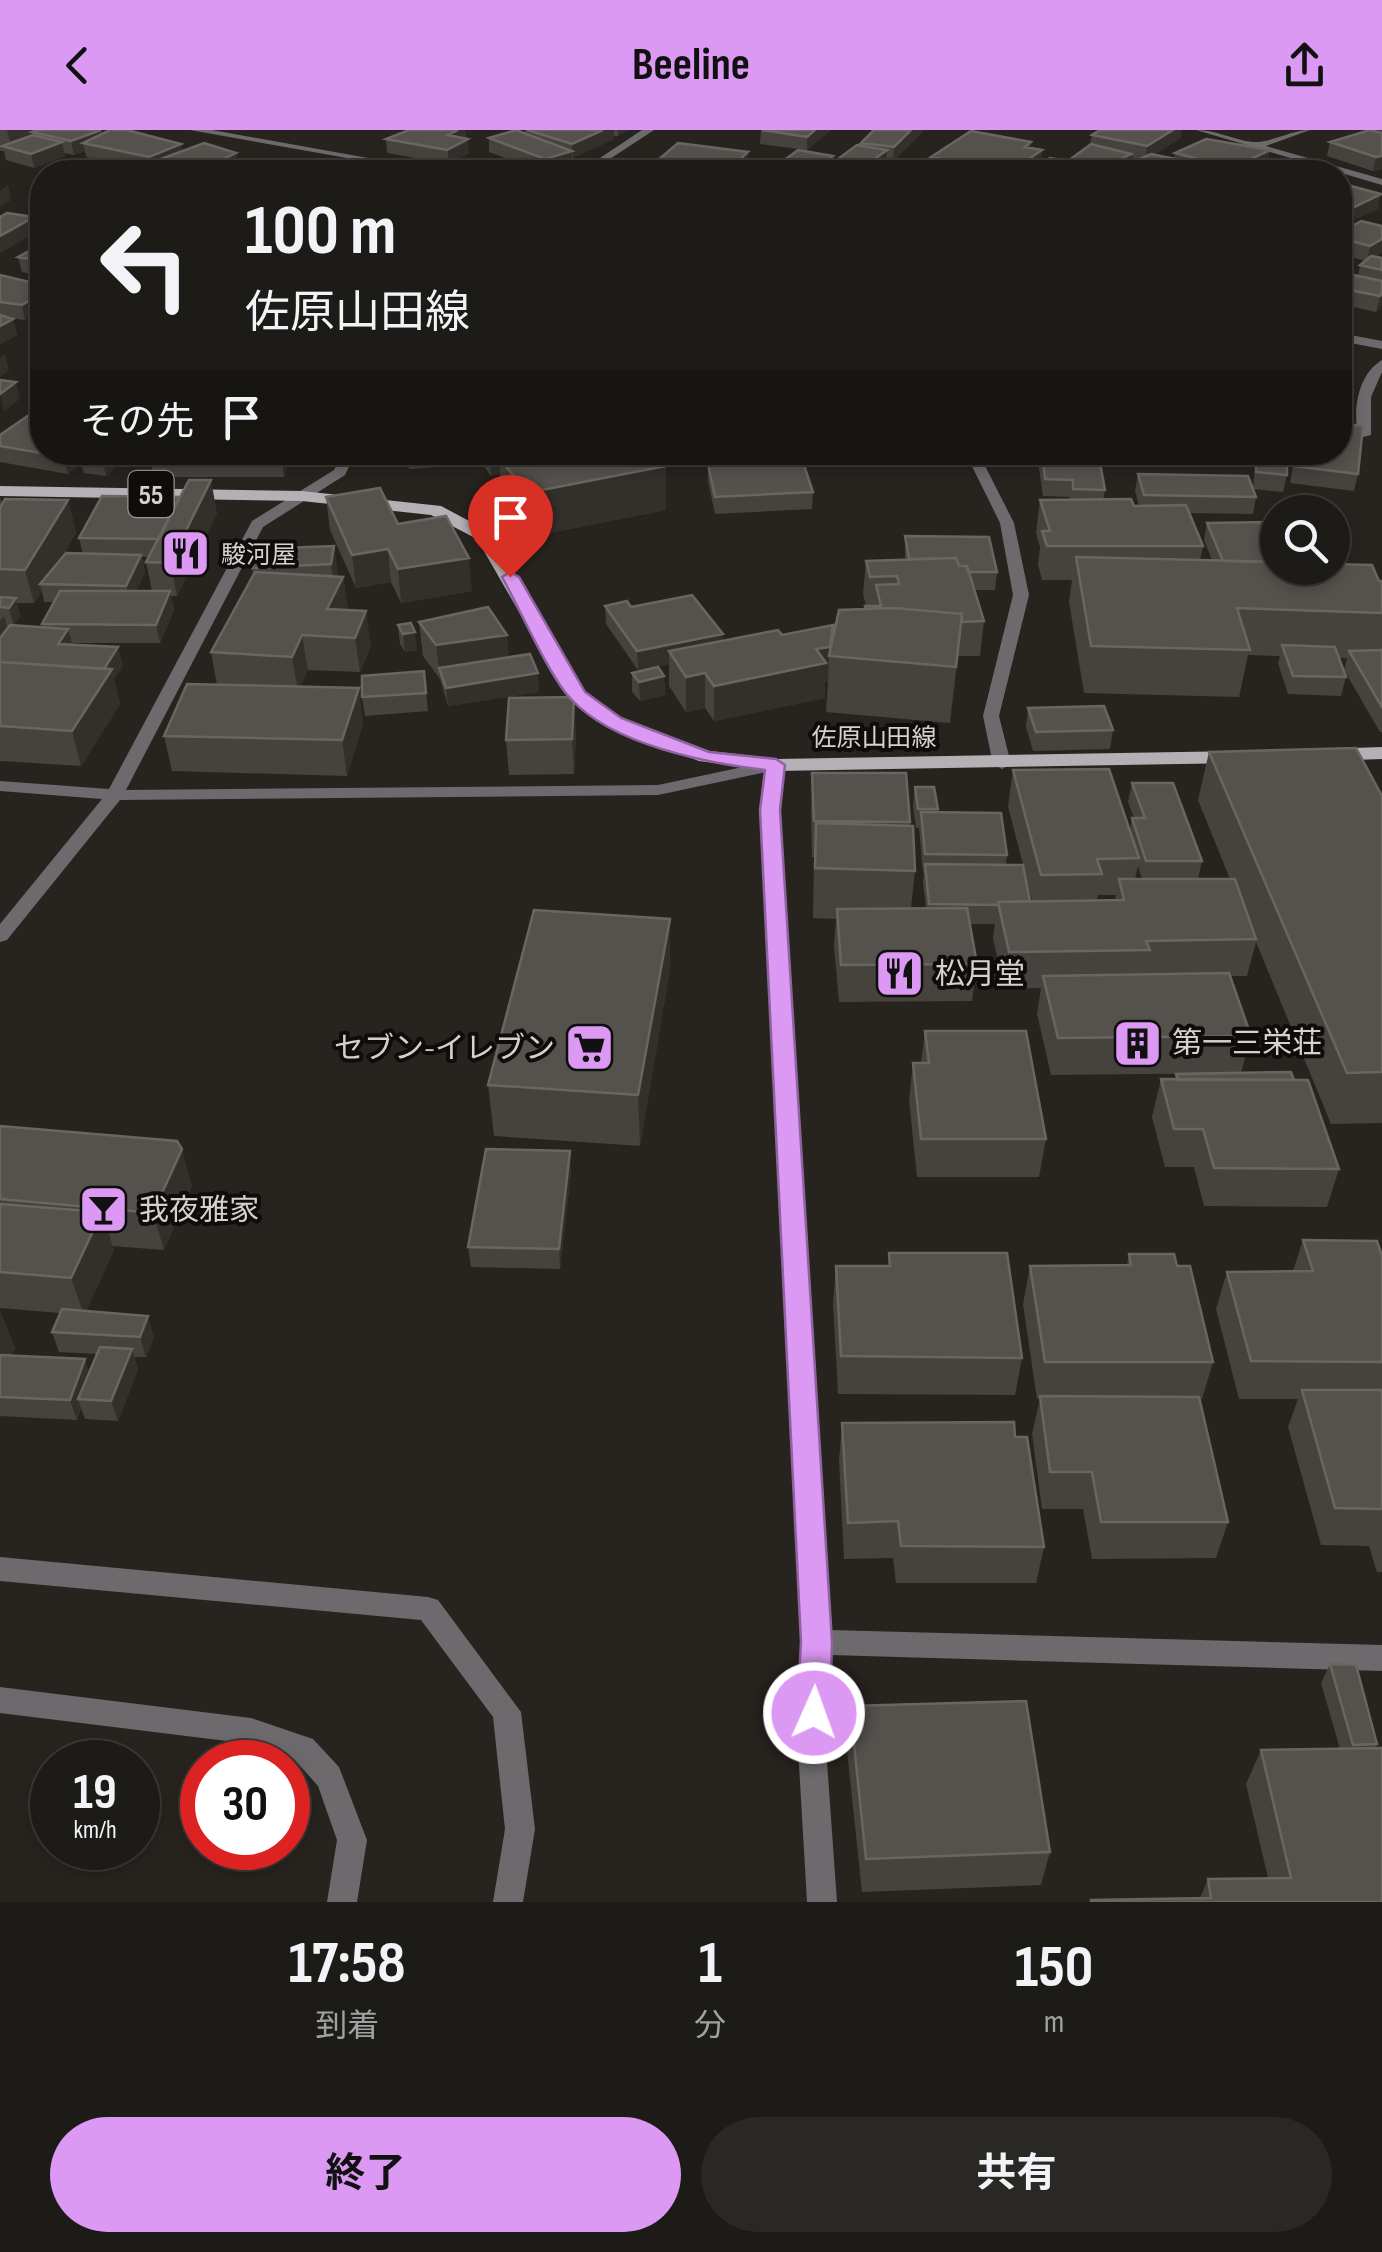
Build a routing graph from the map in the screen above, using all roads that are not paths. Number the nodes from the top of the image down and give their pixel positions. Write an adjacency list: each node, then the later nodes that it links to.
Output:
1 (195, 130): 6 (street)
2 (649, 130): 7 (street)
3 (1200, 130): 5 (street)
4 (1305, 130): 5 (street)
5 (1253, 146): 8 (street)
6 (371, 160)
7 (603, 160)
8 (1303, 160)
9 (1352, 174): 10 (street)
10 (1382, 182)
11 (1352, 340): 12 (street)
12 (1382, 345)
13 (1382, 364): 14 (street)
14 (1364, 435)
15 (344, 465): 18 (street)
16 (978, 465): 22 (street)
17 (0, 491): 18 (main road, 佐原山田線 / 55)
18 (302, 496): 23 (main road, 佐原山田線 / 55); 25 (street)
19 (1382, 753): 20 (main road)
20 (1295, 756)
21 (1256, 757): 22 (main road, 佐原山田線 / 55)
22 (1002, 764): 23 (main road, 佐原山田線 / 55)
23 (776, 765): 25 (street); 28 (street)
24 (0, 786): 25 (street)
25 (115, 795): 26 (street)
26 (0, 936)
27 (0, 1568): 32 (street)
28 (816, 1642): 29 (street); 33 (street)
29 (1382, 1658)
30 (0, 1700): 31 (street)
31 (342, 1902)
32 (508, 1902)
33 (822, 1902)

